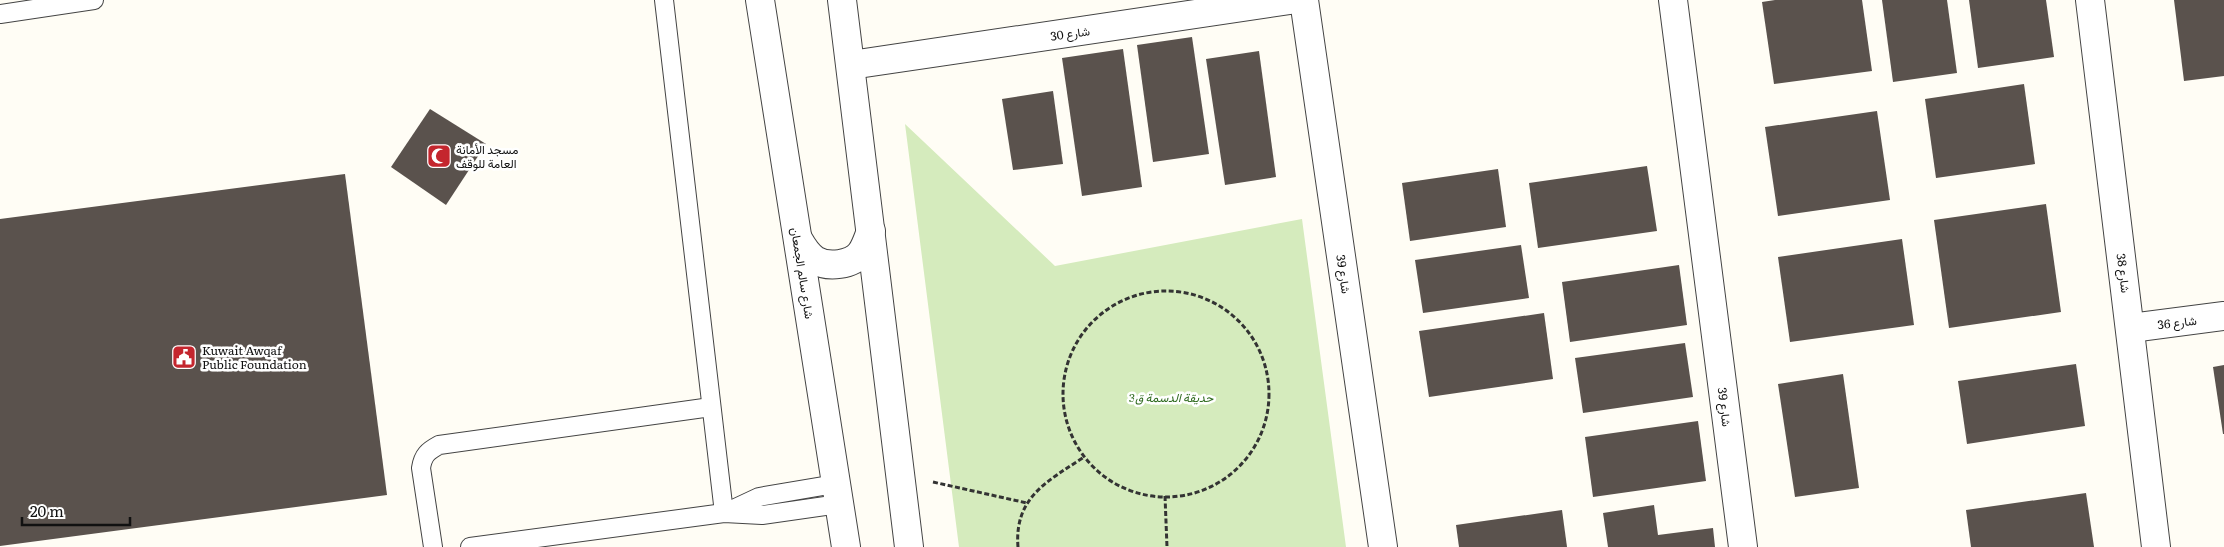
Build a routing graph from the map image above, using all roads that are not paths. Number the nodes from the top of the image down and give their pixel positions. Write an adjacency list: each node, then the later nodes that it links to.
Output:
1 (94, 0): 9 (lane)
2 (664, 0): 16 (lane)
3 (760, 0): 13 (street, شارع سالم الجمعان)
4 (842, 0): 11 (street)
5 (1290, 0): 11 (street, شارع 30)
6 (1304, 0): 23 (street, شارع 39)
7 (1673, 0): 24 (street, شارع 39)
8 (2090, 0): 15 (street, شارع 38)
9 (66, 2): 10 (lane)
10 (0, 14)
11 (851, 65): 12 (street)
12 (871, 231): 13 (street); 22 (street)
13 (798, 239): 17 (street, شارع سالم الجمعان)
14 (2224, 316): 15 (street, شارع 36)
15 (2131, 328): 25 (street, شارع 38)
16 (711, 407): 18 (lane); 19 (lane)
17 (837, 494): 18 (lane); 21 (street, شارع سالم الجمعان)
18 (724, 513): 20 (lane)
19 (433, 547)
20 (470, 547)
21 (846, 547)
22 (909, 547)
23 (1384, 547)
24 (1743, 547)
25 (2156, 547)

